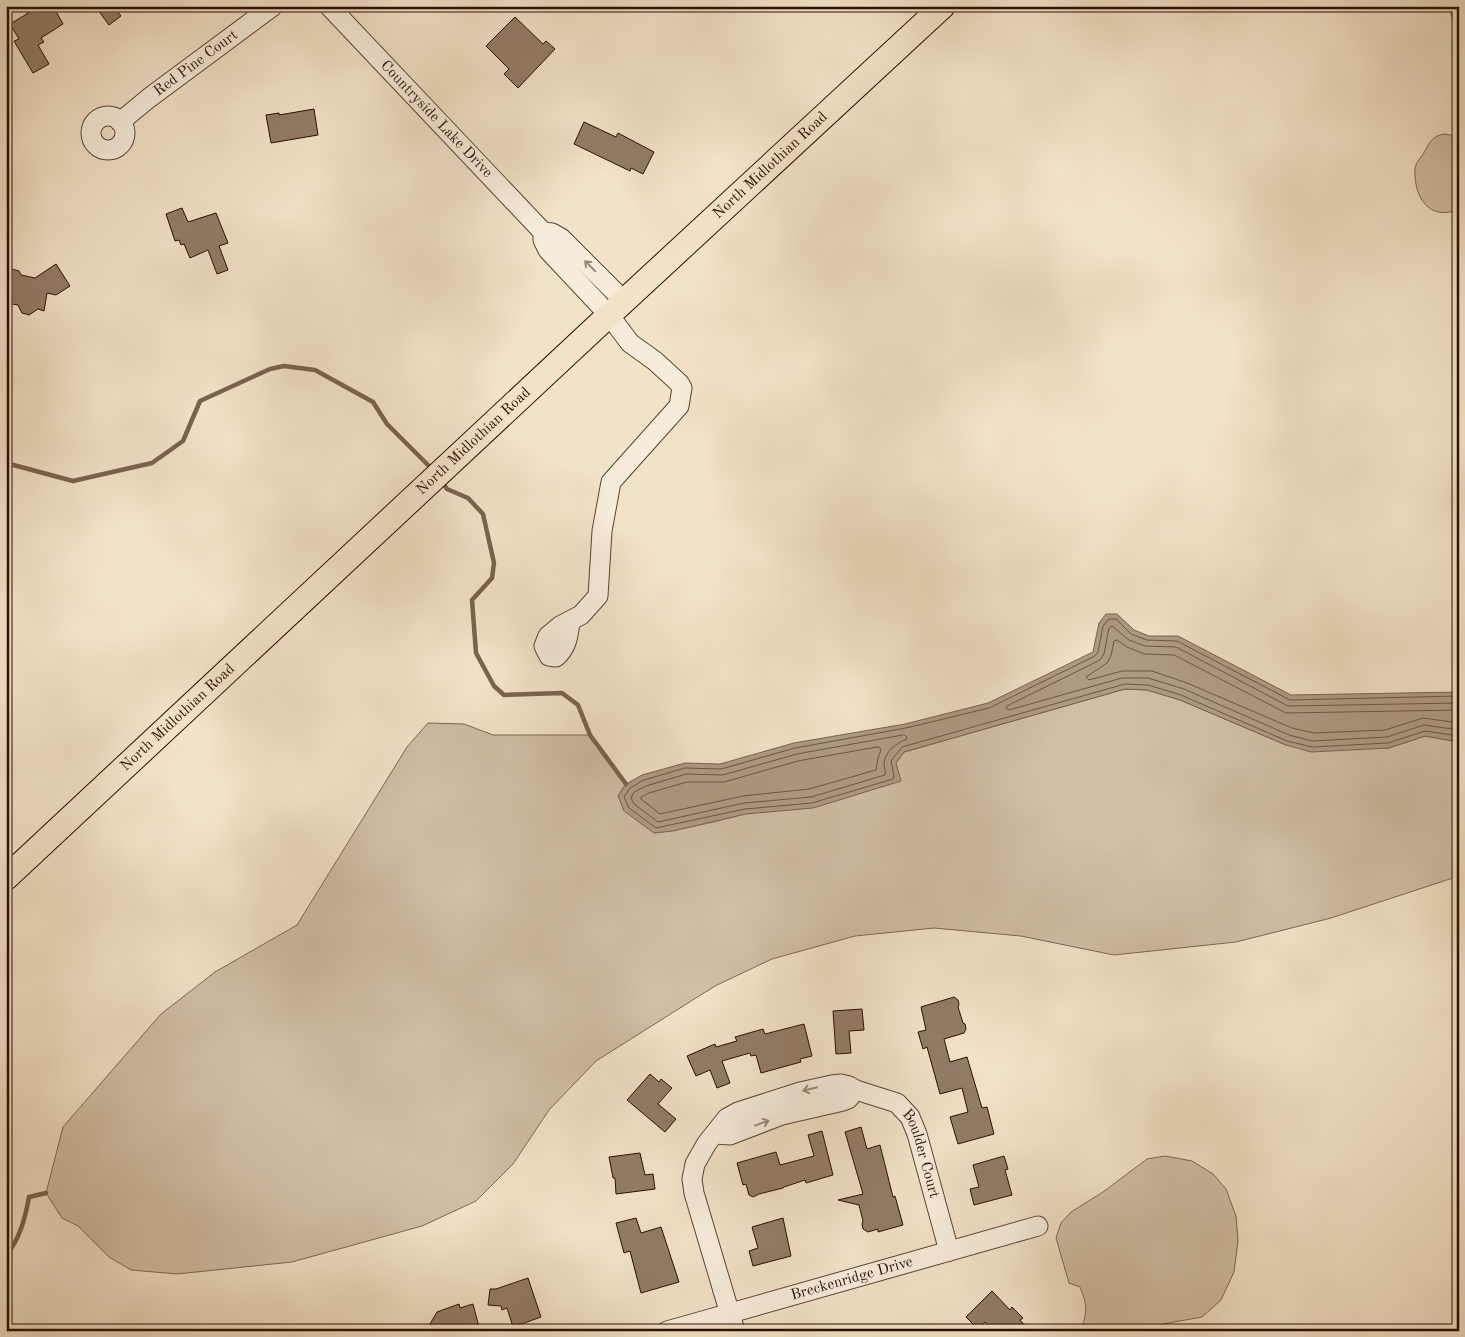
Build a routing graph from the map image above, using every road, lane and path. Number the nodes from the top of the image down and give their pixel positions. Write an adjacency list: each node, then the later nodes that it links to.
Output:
1 (273, 6): 4 (street, Red Pine Court)
2 (329, 6): 5 (street, Countryside Lake Drive)
3 (943, 6): 5 (main road, North Midlothian Road)
4 (120, 122)
5 (616, 308): 6 (street, Countryside Lake Drive); 7 (main road, North Midlothian Road)
6 (570, 622)
7 (6, 878)
8 (1038, 1226): 9 (street, Breckenridge Drive)
9 (949, 1250): 10 (street, Breckenridge Drive); 10 (street, Boulder Court)
10 (732, 1322): 11 (street, Breckenridge Drive)
11 (667, 1331)

